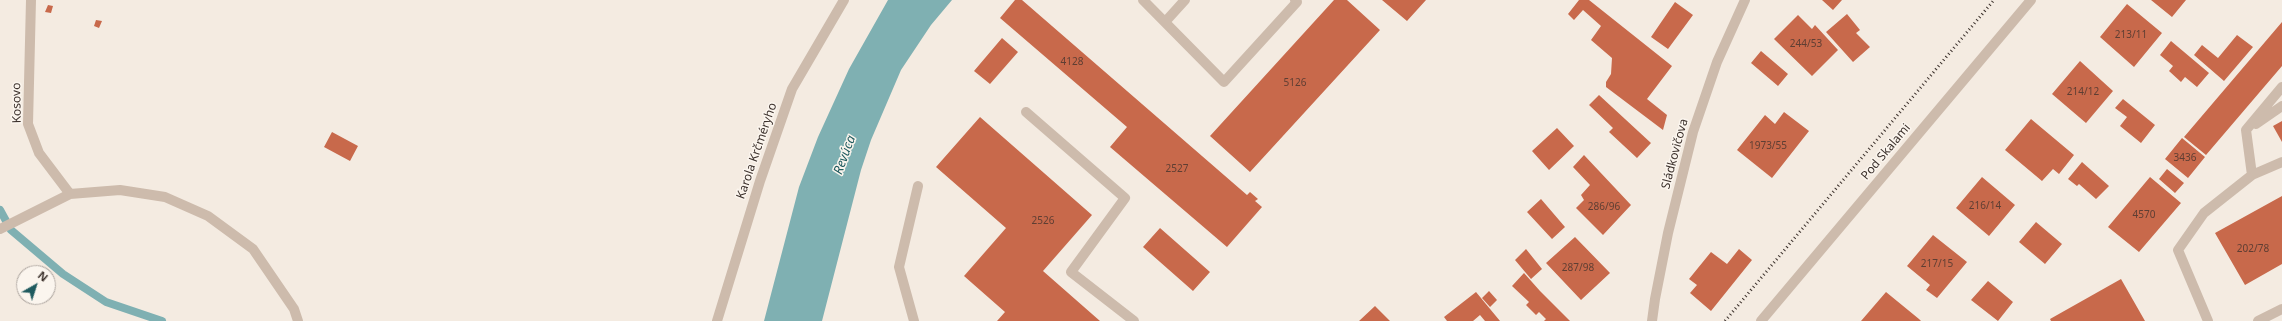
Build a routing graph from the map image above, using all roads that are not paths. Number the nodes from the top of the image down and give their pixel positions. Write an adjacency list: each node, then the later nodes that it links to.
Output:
1 (31, 0): 16 (street, Kosovo)
2 (844, 0): 20 (street, Karola Krčméryho)
3 (1143, 0): 8 (street)
4 (1185, 0): 8 (street)
5 (1295, 0): 8 (street)
6 (1745, 0): 23 (street, Sládkovičova)
7 (2031, 0): 24 (street, Pod Skalami)
8 (1165, 22)
9 (2282, 87): 12 (street)
10 (2282, 106): 12 (street)
11 (1026, 112): 22 (street)
12 (2246, 130): 14 (street)
13 (2282, 162): 14 (street)
14 (2252, 175): 25 (street)
15 (918, 186): 21 (street)
16 (70, 194): 17 (street); 19 (street)
17 (0, 229)
18 (2282, 309): 26 (street)
19 (298, 321)
20 (717, 321)
21 (914, 321)
22 (1134, 321)
23 (1652, 321)
24 (1761, 321)
25 (2208, 321)
26 (2258, 321)

